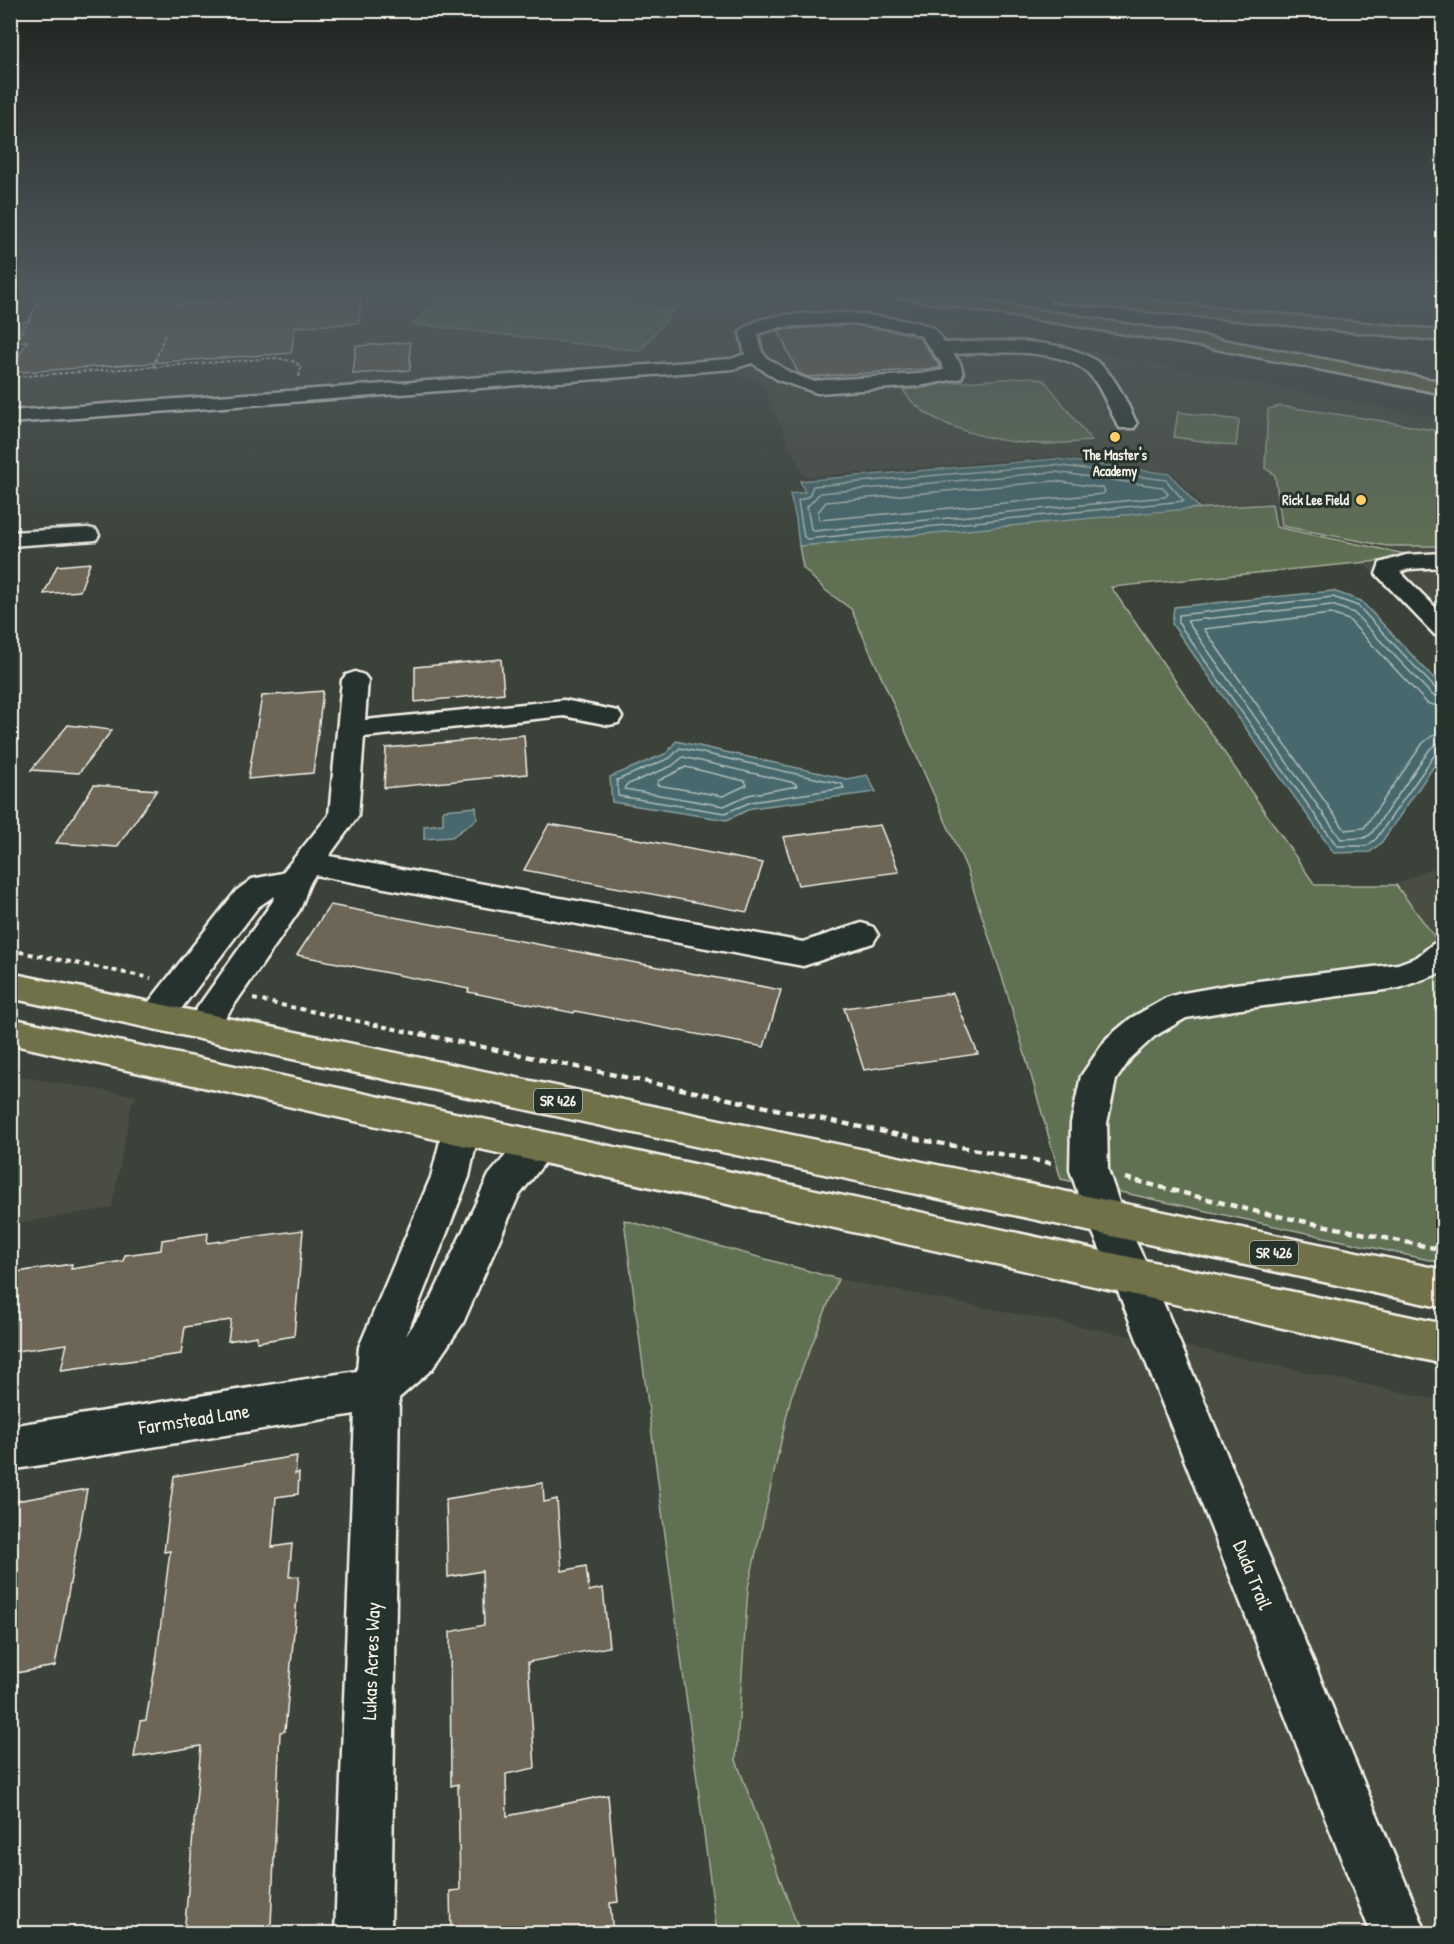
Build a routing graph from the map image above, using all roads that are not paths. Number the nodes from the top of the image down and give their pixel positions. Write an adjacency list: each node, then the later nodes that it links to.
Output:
1 (478, 383): 7 (street)
2 (796, 383): 3 (street)
3 (879, 383)
4 (1105, 383): 8 (street)
5 (1416, 383): 6 (main road)
6 (1443, 388)
7 (10, 417)
8 (1127, 424)
9 (88, 535): 10 (street)
10 (10, 539)
11 (1443, 560): 12 (street)
12 (1443, 630)
13 (355, 680): 15 (street)
14 (609, 717): 15 (street)
15 (351, 730): 16 (street)
16 (300, 873): 17 (street); 18 (street); 19 (street)
17 (239, 910): 18 (street); 22 (street)
18 (278, 918): 23 (street)
19 (862, 935)
20 (1443, 952): 28 (street, Duda Trail)
21 (10, 985): 22 (main road, SR 426)
22 (157, 1016): 23 (main road, SR 426)
23 (202, 1025): 25 (main road); 28 (main road, SR 426)
24 (10, 1031): 25 (main road)
25 (60, 1041): 26 (main road)
26 (460, 1129): 27 (main road); 30 (street, Lukas Acres Way)
27 (536, 1146): 29 (main road); 32 (street)
28 (1105, 1216): 29 (street, Duda Trail); 31 (main road, SR 426)
29 (1132, 1276): 33 (main road); 37 (street, Duda Trail)
30 (407, 1281): 32 (street); 34 (street, Lukas Acres Way)
31 (1443, 1289)
32 (456, 1292): 34 (street)
33 (1443, 1344)
34 (378, 1389): 35 (street, Farmstead Lane); 36 (street, Lukas Acres Way)
35 (10, 1448)
36 (363, 1934)
37 (1399, 1934)

